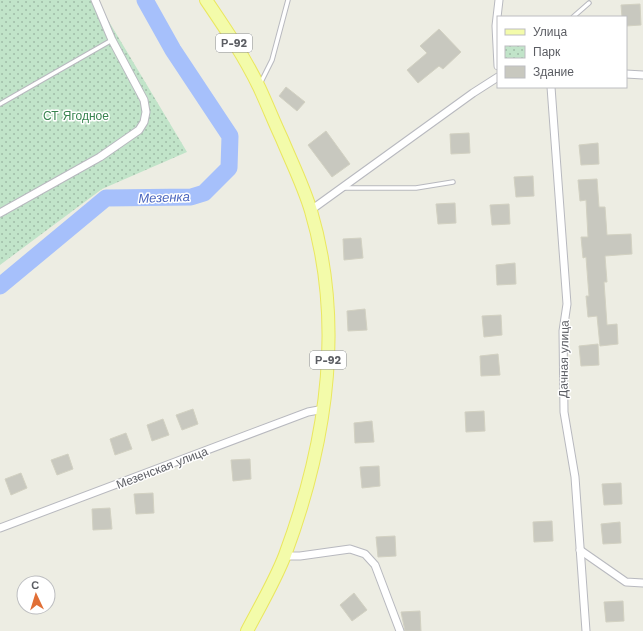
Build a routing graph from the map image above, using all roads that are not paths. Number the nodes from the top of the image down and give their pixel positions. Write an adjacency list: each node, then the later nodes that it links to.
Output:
1 (96, 0): 9 (street)
2 (206, 0): 14 (main road, Р-92)
3 (288, 0): 14 (lane)
4 (499, 0): 6 (street)
5 (589, 3): 7 (lane)
6 (497, 16)
7 (574, 16)
8 (497, 17): 10 (street)
9 (112, 40): 16 (lane); 20 (street)
10 (497, 46)
11 (627, 74): 12 (street)
12 (643, 75)
13 (497, 78): 18 (street)
14 (259, 87): 19 (main road, Р-92)
15 (551, 88): 23 (street, Дачная улица)
16 (0, 104)
17 (453, 182): 18 (lane)
18 (340, 188): 19 (street)
19 (311, 210): 21 (main road, Р-92)
20 (0, 213)
21 (324, 409): 22 (street, Мезенская улица); 24 (main road, Р-92)
22 (0, 528)
23 (580, 550): 25 (street); 28 (street, Дачная улица)
24 (284, 556): 26 (main road, Р-92); 27 (street)
25 (643, 583)
26 (247, 631)
27 (400, 631)
28 (586, 631)

